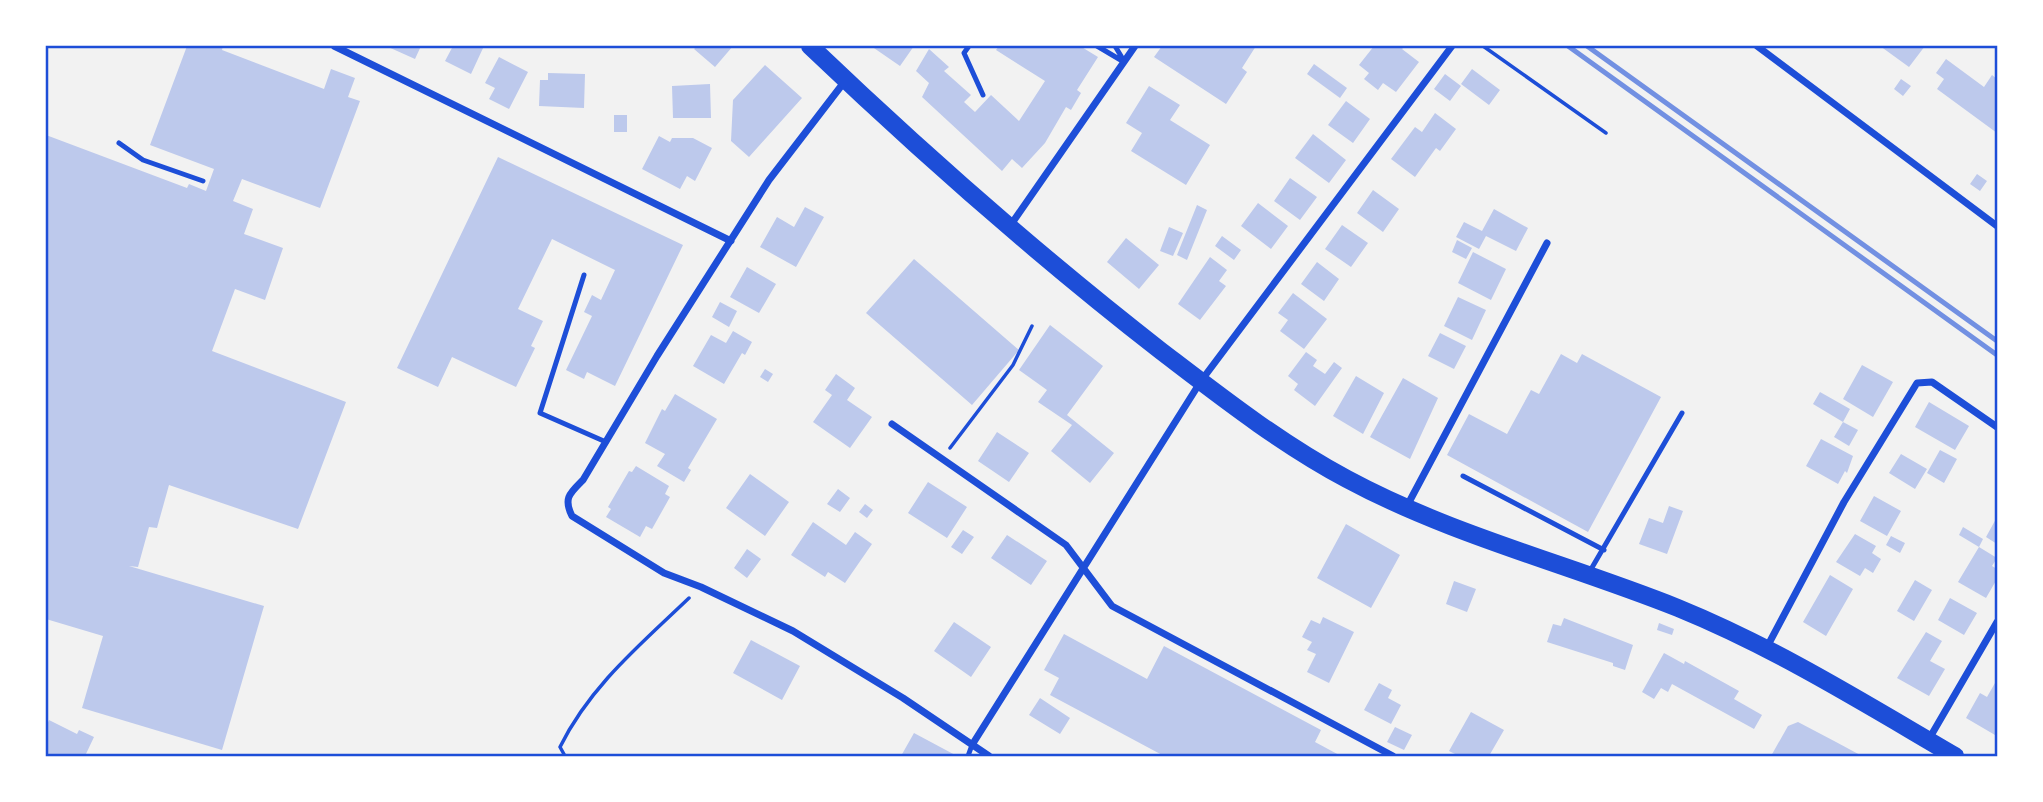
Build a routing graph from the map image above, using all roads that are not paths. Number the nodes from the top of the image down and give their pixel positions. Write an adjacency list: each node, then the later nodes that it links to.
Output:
1 (334, 46): 17 (street)
2 (801, 46): 11 (main road)
3 (810, 46): 11 (main road)
4 (969, 46): 12 (lane)
5 (1097, 46): 10 (lane)
6 (1115, 46): 10 (lane)
7 (1135, 46): 10 (street)
8 (1452, 46): 20 (street)
9 (1757, 46): 15 (street)
10 (1124, 62): 16 (street)
11 (846, 80): 16 (main road); 17 (street)
12 (983, 95)
13 (119, 144): 14 (lane)
14 (203, 181)
15 (1997, 226)
16 (1009, 227): 20 (main road)
17 (731, 241): 24 (street)
18 (1547, 243): 26 (street)
19 (584, 275): 24 (lane)
20 (1201, 381): 26 (main road); 28 (street)
21 (1682, 413): 27 (lane)
22 (892, 424): 28 (street)
23 (1997, 427): 31 (street)
24 (606, 442): 33 (street)
25 (1463, 476): 27 (lane)
26 (1405, 509): 29 (main road)
27 (1604, 550): 29 (lane)
28 (1084, 569): 33 (street); 36 (street)
29 (1588, 574): 31 (main road)
30 (1997, 622): 32 (street)
31 (1767, 647): 32 (main road)
32 (1928, 741): 37 (main road)
33 (972, 745): 34 (lane); 35 (street)
34 (968, 757)
35 (989, 757)
36 (1393, 757)
37 (1955, 757)

